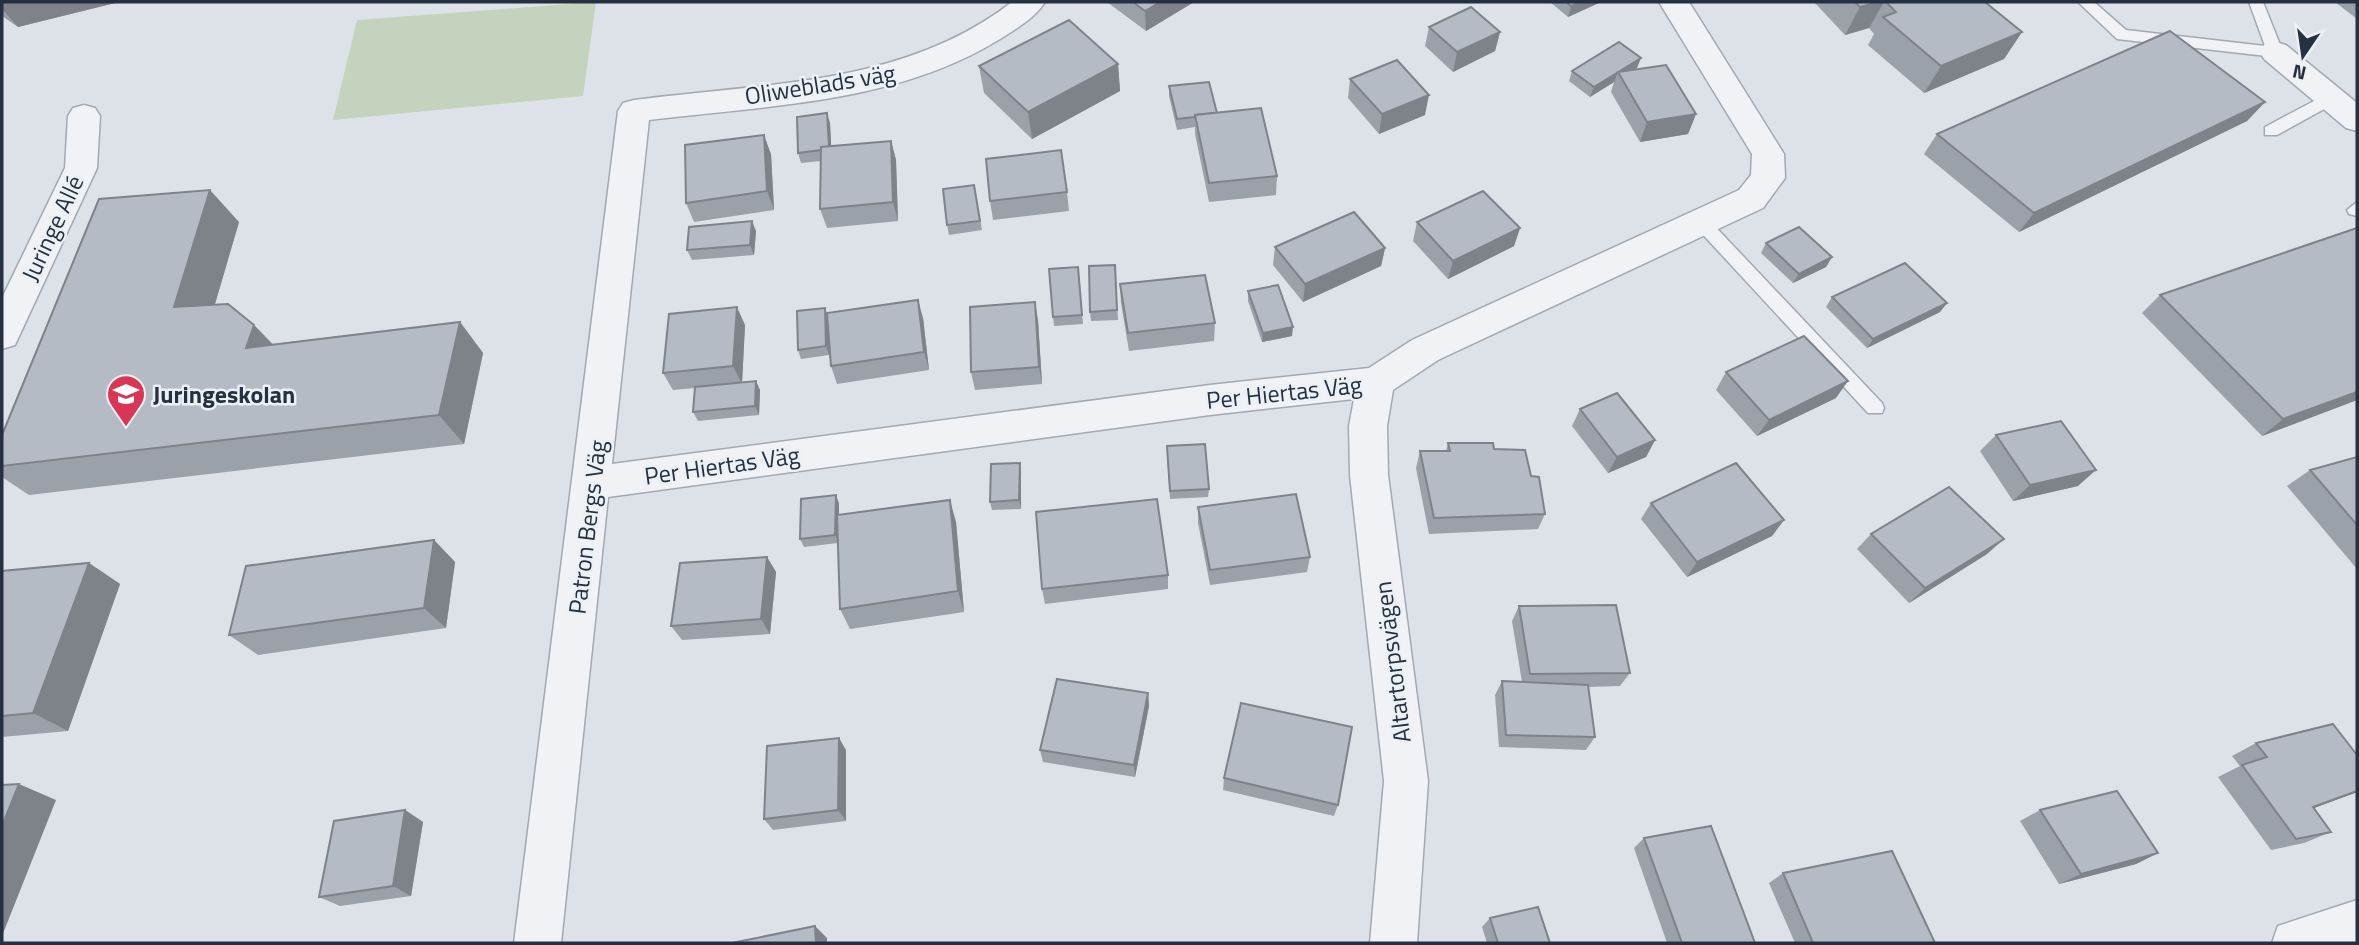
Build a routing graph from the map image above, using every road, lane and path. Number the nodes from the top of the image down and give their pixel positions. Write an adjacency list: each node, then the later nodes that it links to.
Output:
1 (1030, 2): 7 (street, Oliweblads väg)
2 (1674, 2): 11 (street, Per Hiertas Väg)
3 (2085, 2): 5 (lane)
4 (2256, 2): 5 (lane)
5 (2275, 52): 6 (street)
6 (2332, 98): 9 (street); 10 (lane)
7 (634, 111): 15 (street, Patron Bergs Väg)
8 (84, 116): 12 (street, Juringe Allé)
9 (2357, 120)
10 (2271, 131)
11 (1701, 222): 13 (street, Per Hiertas Väg); 14 (lane)
12 (2, 335)
13 (1376, 382): 15 (street, Per Hiertas Väg); 18 (street, Altartorpsvägen)
14 (1875, 408)
15 (592, 483): 17 (street, Patron Bergs Väg)
16 (2357, 923): 19 (street)
17 (537, 943)
18 (1394, 943)
19 (2295, 943)

